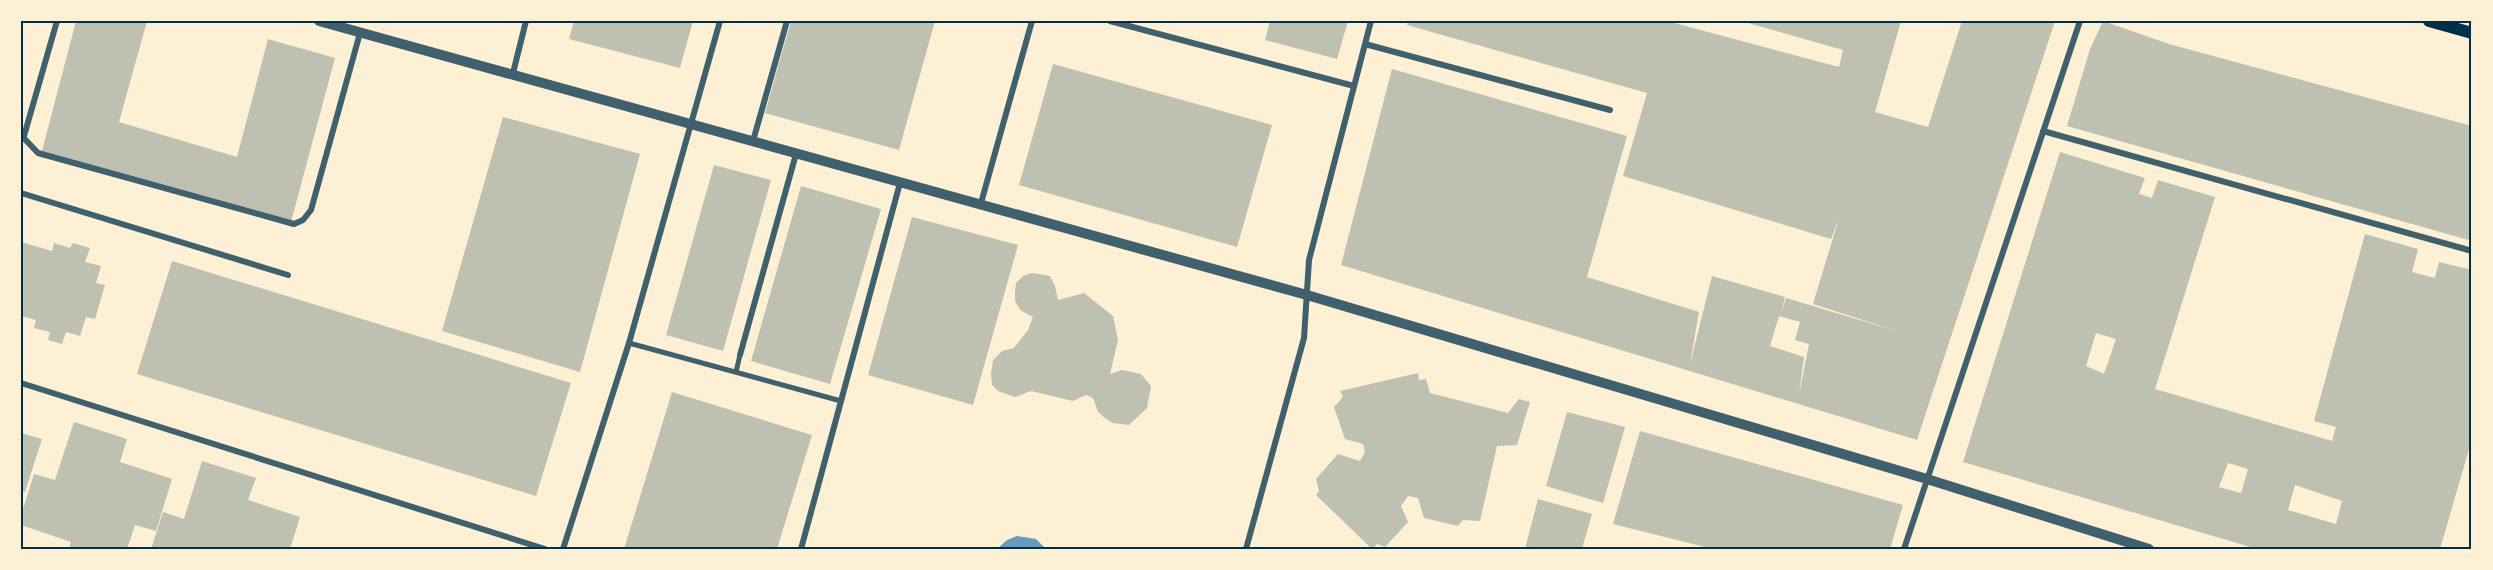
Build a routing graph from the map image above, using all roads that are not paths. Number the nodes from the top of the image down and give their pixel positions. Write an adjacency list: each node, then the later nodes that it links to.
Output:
1 (57, 21): 19 (street)
2 (319, 21): 11 (street)
3 (526, 21): 14 (street)
4 (720, 21): 17 (street)
5 (787, 21): 20 (street)
6 (1032, 21): 24 (street)
7 (1110, 21): 15 (street)
8 (1371, 21): 13 (street)
9 (2080, 21): 18 (street)
10 (2429, 21): 12 (main road)
11 (360, 33): 14 (street); 19 (street)
12 (2472, 33)
13 (1365, 44): 15 (street); 16 (street)
14 (513, 73): 17 (street)
15 (1354, 86): 27 (street)
16 (1610, 111)
17 (691, 124): 20 (street); 28 (street)
18 (2043, 131): 25 (street); 33 (street)
19 (22, 135)
20 (753, 141): 21 (street)
21 (796, 154): 22 (street); 29 (street)
22 (900, 183): 24 (street); 32 (street)
23 (21, 193): 26 (street)
24 (981, 203): 27 (street)
25 (2472, 250)
26 (288, 275)
27 (1308, 295): 33 (street); 37 (street)
28 (629, 343): 30 (street); 35 (street)
29 (741, 355): 30 (street)
30 (736, 372): 32 (street)
31 (21, 383): 34 (street)
32 (841, 401): 36 (street)
33 (1927, 479): 38 (street); 39 (street)
34 (545, 549)
35 (563, 549)
36 (801, 549)
37 (1246, 549)
38 (1904, 549)
39 (2149, 549)

